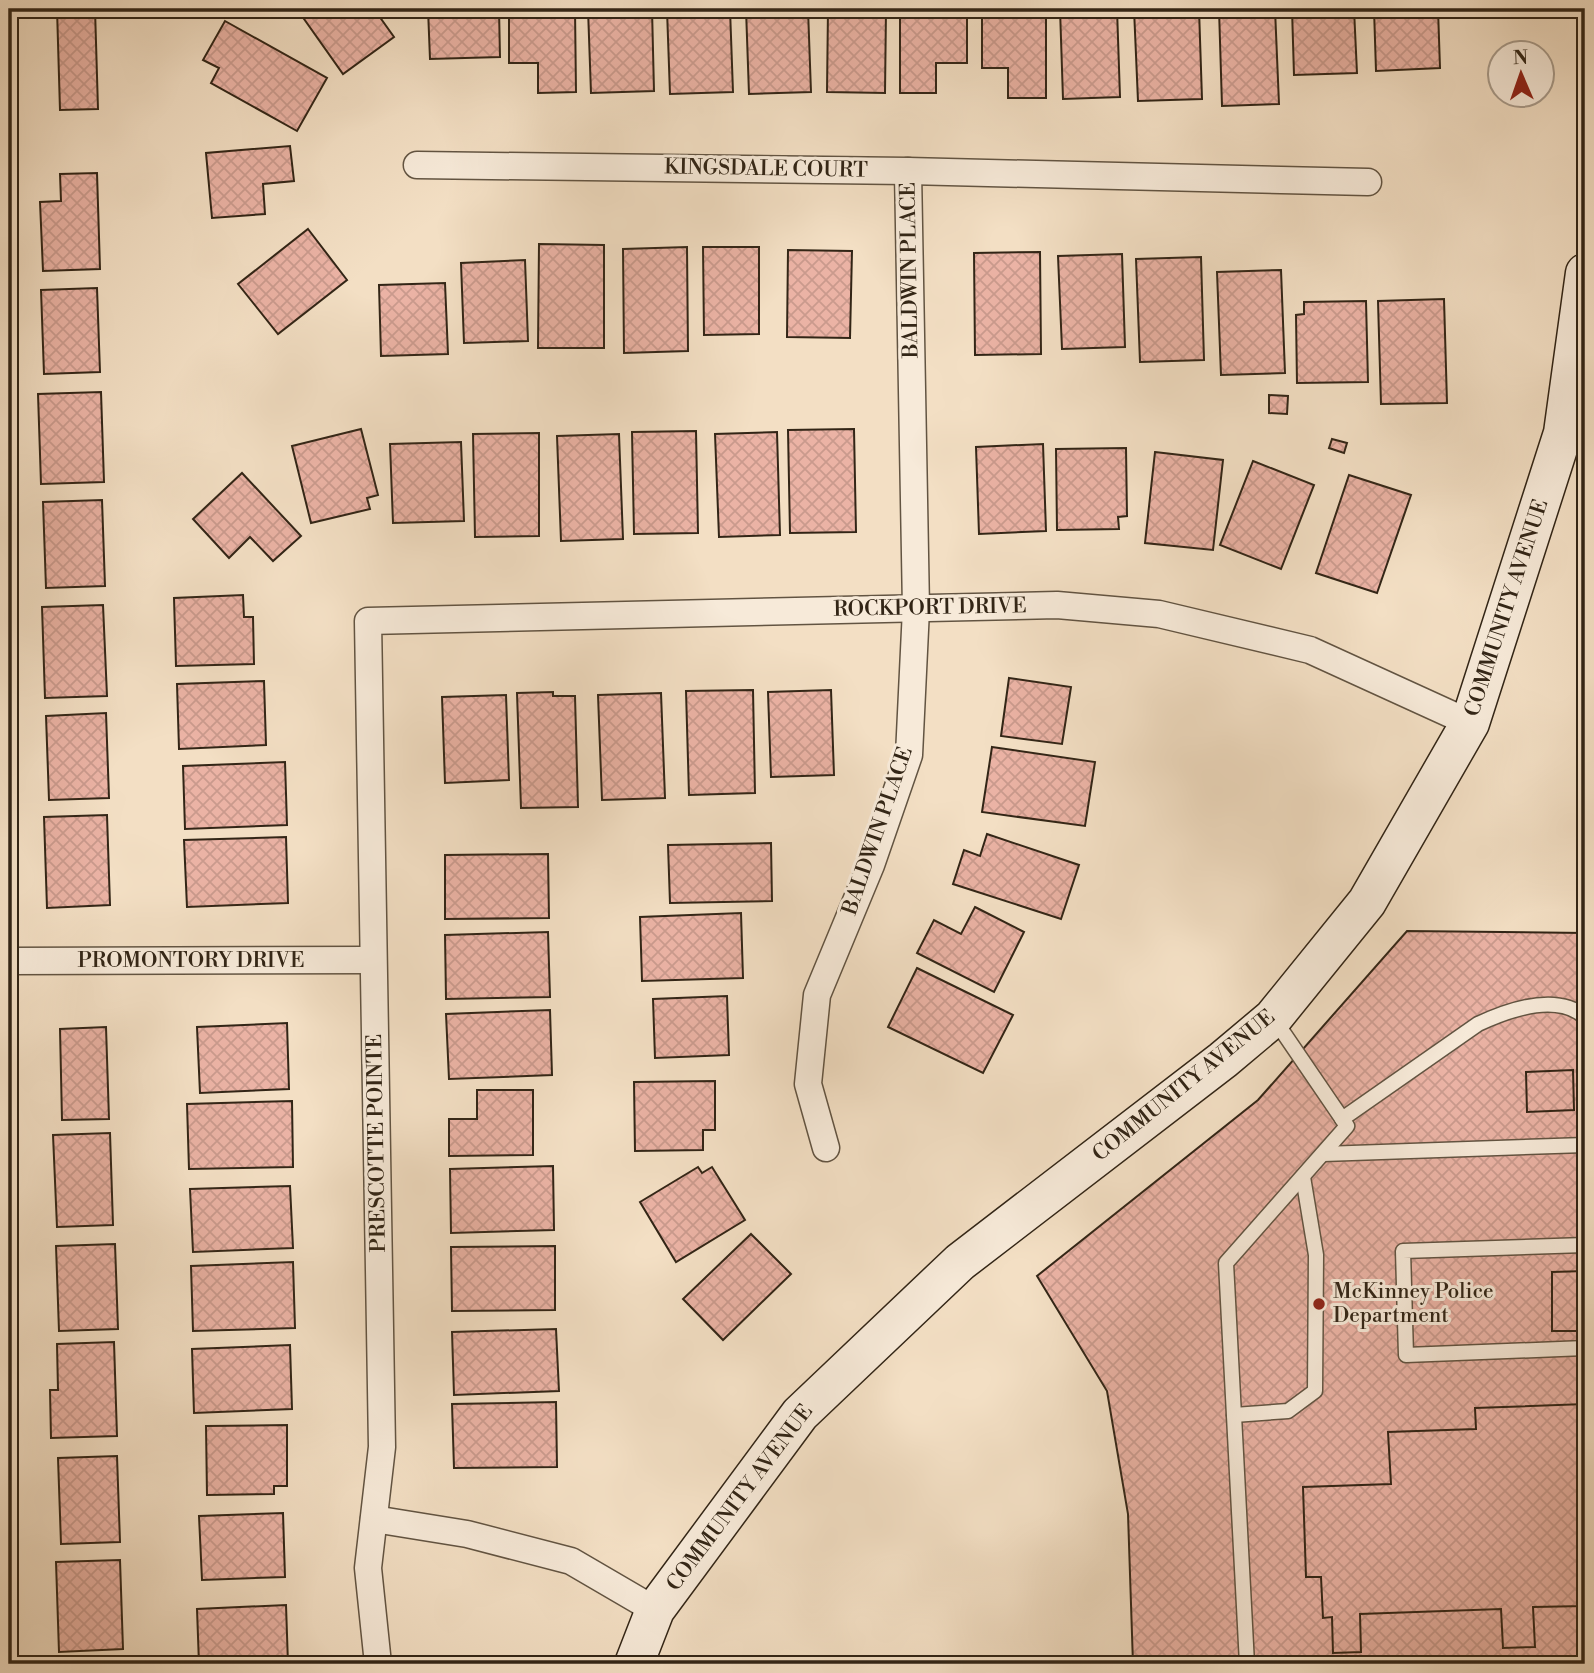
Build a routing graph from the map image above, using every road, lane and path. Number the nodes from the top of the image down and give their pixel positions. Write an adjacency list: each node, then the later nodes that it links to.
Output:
1 (417, 164): 2 (street, KINGSDALE COURT)
2 (908, 171): 3 (street, KINGSDALE COURT); 5 (street, BALDWIN PLACE)
3 (1368, 182)
4 (1585, 273): 7 (street, COMMUNITY AVENUE)
5 (916, 609): 6 (street, ROCKPORT DRIVE); 7 (street, ROCKPORT DRIVE); 14 (street, BALDWIN PLACE)
6 (368, 621): 8 (street, PRESCOTTE POINTE)
7 (1470, 723): 10 (street, COMMUNITY AVENUE)
8 (373, 960): 9 (street, PROMONTORY DRIVE); 20 (street, PRESCOTTE POINTE)
9 (9, 961)
10 (1273, 1017): 12 (lane); 21 (street, COMMUNITY AVENUE)
11 (1585, 1017): 12 (lane)
12 (1342, 1119): 15 (lane)
13 (1585, 1144): 15 (lane)
14 (826, 1148)
15 (1323, 1154): 16 (lane)
16 (1303, 1177): 19 (lane); 19 (lane)
17 (1585, 1245): 18 (lane)
18 (1585, 1348)
19 (1234, 1415): 24 (lane)
20 (374, 1519): 21 (street); 22 (street, PRESCOTTE POINTE)
21 (655, 1610): 23 (street, COMMUNITY AVENUE)
22 (378, 1664)
23 (634, 1664)
24 (1247, 1664)

